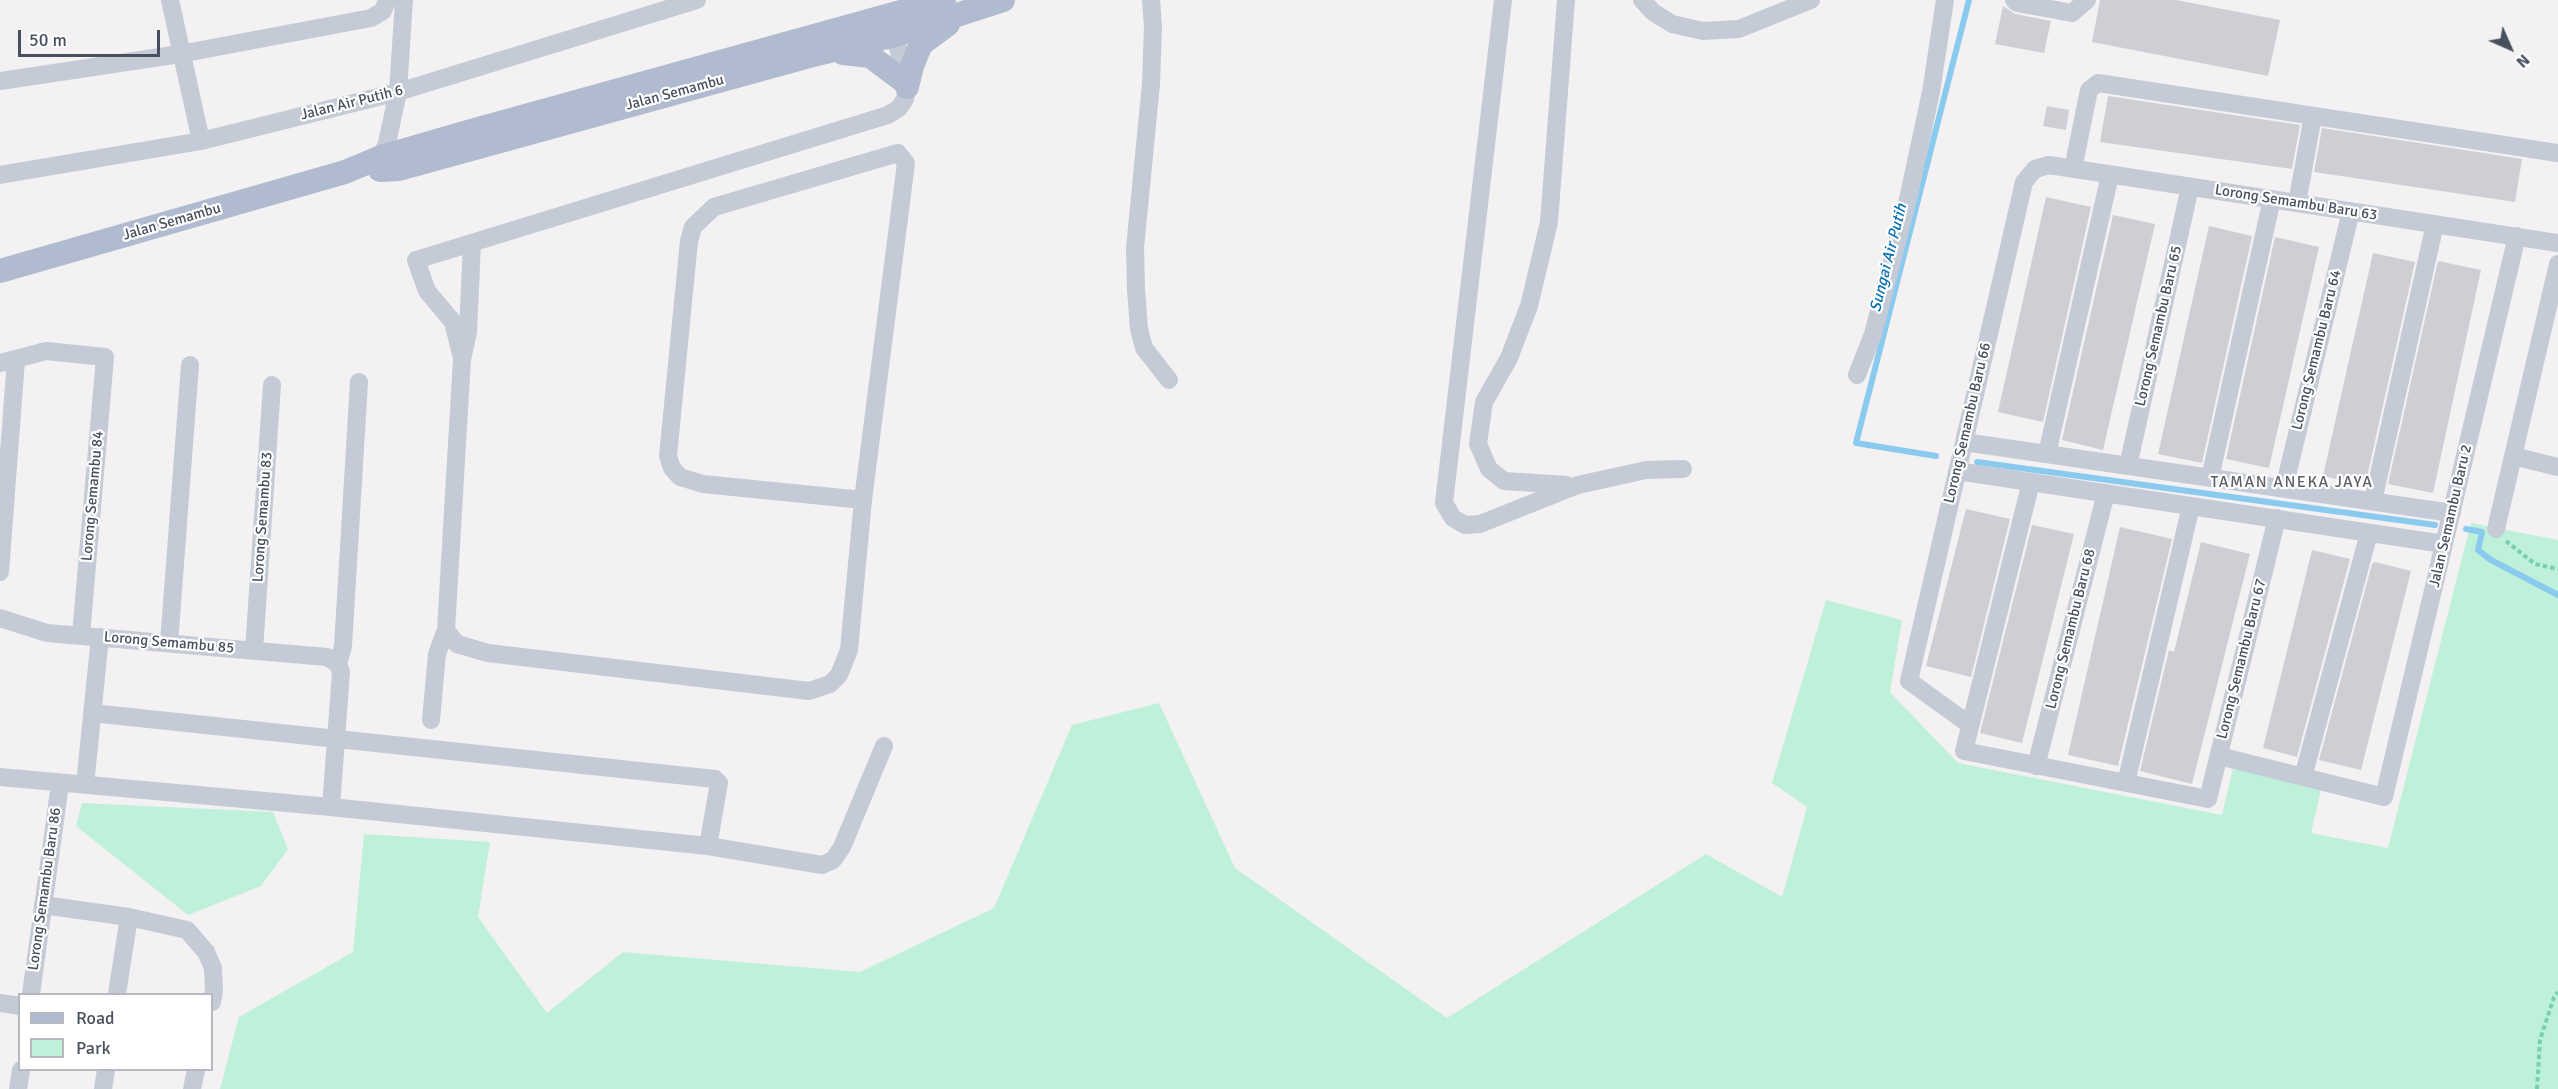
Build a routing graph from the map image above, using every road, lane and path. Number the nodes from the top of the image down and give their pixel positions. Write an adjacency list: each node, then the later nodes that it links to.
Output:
1 (170, 0): 20 (street)
2 (387, 0): 20 (street)
3 (404, 0): 24 (street)
4 (697, 0): 15 (street, Jalan Air Putih 6)
5 (944, 0): 16 (main road, Jalan Semambu)
6 (1003, 0): 17 (main road, Jalan Semambu)
7 (1151, 0): 48 (street)
8 (1503, 0): 60 (street)
9 (1566, 0): 60 (street)
10 (1642, 0): 11 (street)
11 (1811, 0)
12 (1945, 0): 47 (street)
13 (2014, 0): 14 (street)
14 (2087, 0)
15 (663, 5): 24 (street, Jalan Air Putih 6)
16 (911, 9): 18 (main road, Jalan Semambu); 19 (main road)
17 (973, 9): 19 (main road, Jalan Semambu); 23 (main road)
18 (872, 20): 19 (main road); 28 (main road, Jalan Semambu)
19 (895, 35): 21 (main road, Jalan Semambu); 23 (street)
20 (180, 54): 22 (street); 26 (street)
21 (817, 54): 23 (main road); 31 (main road, Jalan Semambu)
22 (0, 81)
23 (907, 85): 40 (street)
24 (398, 92): 26 (street, Jalan Air Putih 6); 28 (street)
25 (2313, 116): 27 (street); 30 (street); 36 (street)
26 (201, 141): 32 (street, Jalan Air Putih 6)
27 (2558, 153)
28 (381, 157): 31 (main road, Jalan Semambu)
29 (2035, 169): 30 (street, Lorong Semambu Baru 63); 51 (street, Lorong Semambu Baru 66)
30 (2073, 169): 33 (street, Lorong Semambu Baru 63)
31 (345, 172): 43 (main road, Jalan Semambu)
32 (0, 175)
33 (2110, 175): 34 (street, Lorong Semambu Baru 63); 52 (street)
34 (2190, 187): 35 (street, Lorong Semambu Baru 63); 54 (street, Lorong Semambu Baru 65)
35 (2272, 199): 36 (street, Lorong Semambu Baru 63); 58 (street)
36 (2297, 203): 37 (street, Lorong Semambu Baru 63)
37 (2351, 211): 38 (street, Lorong Semambu Baru 63); 61 (street, Lorong Semambu Baru 64)
38 (2435, 224): 39 (street, Lorong Semambu Baru 63); 64 (street)
39 (2517, 236): 41 (street, Lorong Semambu Baru 63); 66 (street, Jalan Semambu Baru 2)
40 (472, 243): 44 (street); 44 (street)
41 (2558, 243)
42 (2558, 264): 53 (street)
43 (0, 271)
44 (462, 359): 74 (street)
45 (8, 361): 72 (street); 75 (street, Lorong Semambu 84)
46 (190, 365): 76 (street)
47 (1857, 375)
48 (1169, 380)
49 (359, 382): 78 (street)
50 (272, 384): 77 (street, Lorong Semambu 83)
51 (1964, 442): 52 (street); 57 (street, Lorong Semambu Baru 66)
52 (2047, 454): 54 (street)
53 (2513, 456): 55 (street); 68 (street)
54 (2128, 466): 58 (street)
55 (2558, 467)
56 (1683, 468): 60 (street)
57 (1958, 471): 59 (street); 81 (street, Lorong Semambu Baru 66)
58 (2210, 478): 61 (street)
59 (2031, 482): 62 (street); 81 (street)
60 (1578, 484)
61 (2284, 488): 64 (street)
62 (2106, 493): 65 (street); 85 (street, Lorong Semambu Baru 68)
63 (863, 500): 63 (street); 74 (street)
64 (2373, 501): 66 (street)
65 (2191, 506): 67 (street); 88 (street)
66 (2452, 513): 70 (street, Jalan Semambu Baru 2)
67 (2277, 518): 69 (street); 84 (street, Lorong Semambu Baru 67)
68 (2496, 529): 71 (path)
69 (2369, 533): 70 (street); 87 (street)
70 (2444, 544): 87 (street, Jalan Semambu Baru 2)
71 (2558, 569)
72 (0, 572)
73 (0, 618): 75 (street, Lorong Semambu 85)
74 (446, 630): 80 (street)
75 (91, 636): 76 (street, Lorong Semambu 85); 79 (street, Lorong Semambu 84)
76 (170, 643): 77 (street, Lorong Semambu 85)
77 (254, 650): 78 (street, Lorong Semambu 85)
78 (338, 664): 82 (street)
79 (92, 714): 82 (street); 90 (street, Lorong Semambu 84)
80 (431, 720)
81 (1971, 725): 85 (street)
82 (336, 738): 91 (street); 92 (street)
83 (884, 746): 92 (street)
84 (2219, 756): 87 (street); 88 (street, Lorong Semambu Baru 67)
85 (2036, 766): 88 (street)
86 (2, 772): 89 (street)
87 (2303, 777)
88 (2126, 783)
89 (60, 784): 90 (street); 93 (street, Lorong Semambu Baru 86)
90 (85, 785): 91 (street)
91 (331, 807): 92 (street)
92 (708, 846)
93 (43, 905): 94 (street); 96 (street, Lorong Semambu Baru 86)
94 (129, 917): 97 (street); 98 (street)
95 (2558, 992): 107 (path)
96 (30, 993)
97 (117, 993)
98 (213, 996)
99 (0, 1003): 100 (street)
100 (18, 1006)
101 (21, 1071): 104 (street)
102 (106, 1071): 105 (street)
103 (196, 1071): 106 (street)
104 (18, 1089)
105 (103, 1089)
106 (192, 1089)
107 (2537, 1089)

